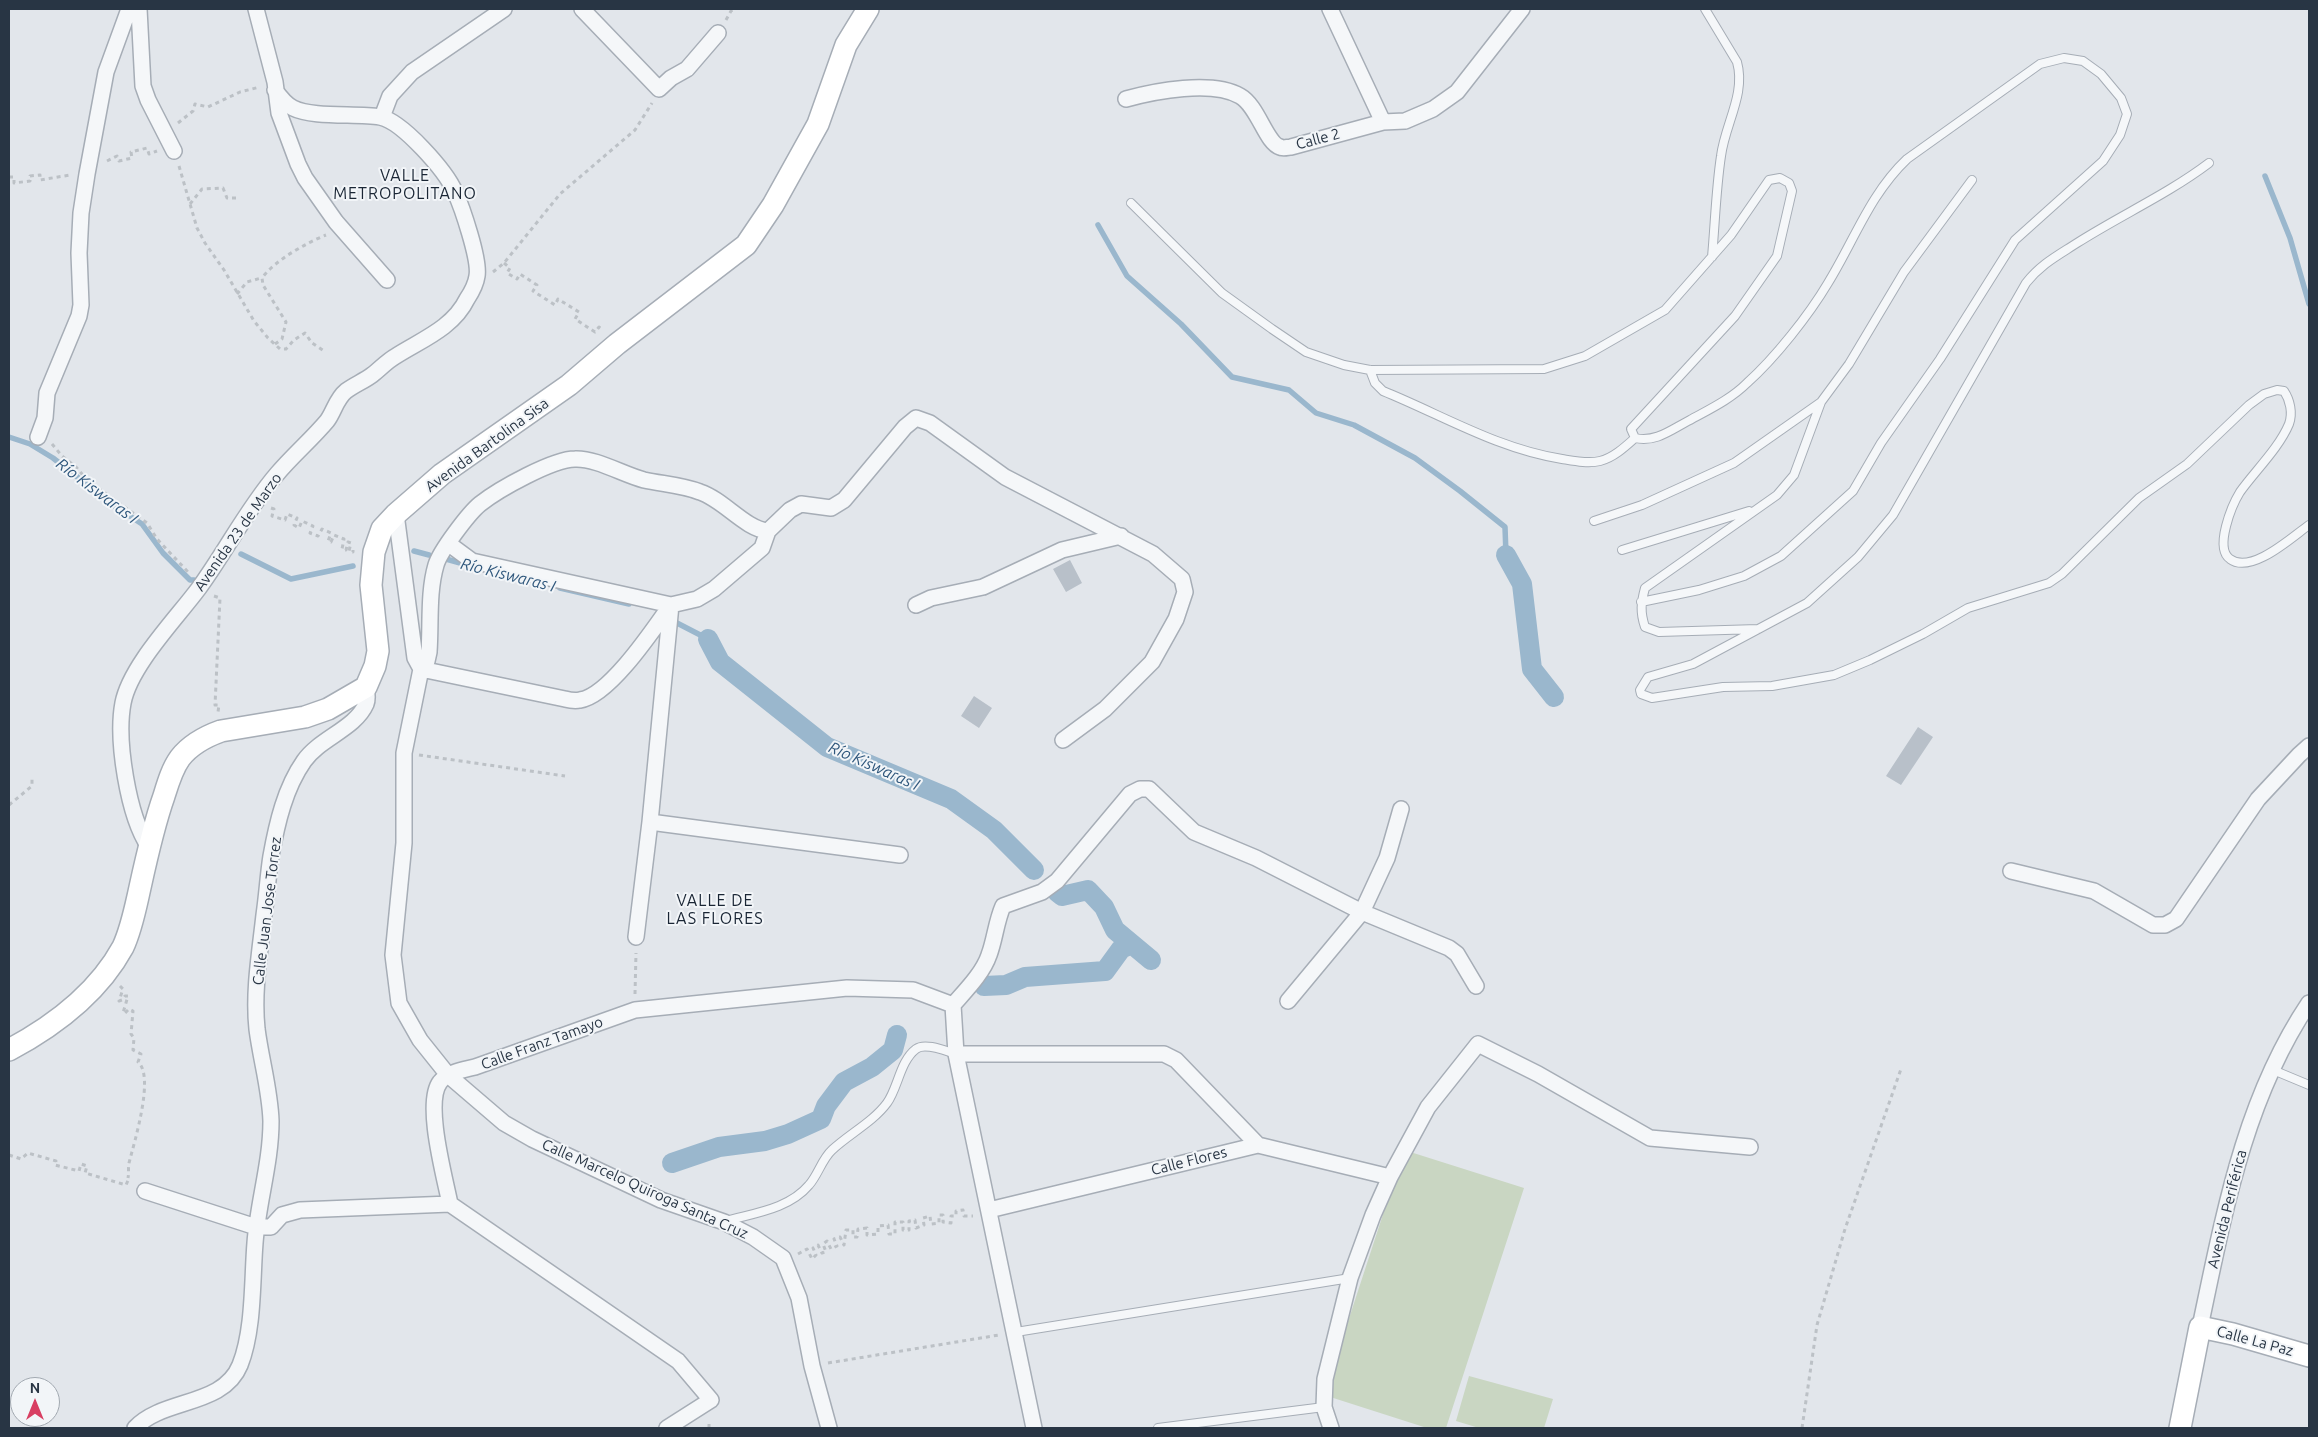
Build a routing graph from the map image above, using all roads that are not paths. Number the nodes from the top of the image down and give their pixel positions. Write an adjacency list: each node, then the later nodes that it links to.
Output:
1 (129, 9): 23 (street)
2 (139, 9): 15 (street)
3 (256, 9): 11 (street)
4 (504, 9): 13 (street)
5 (582, 9): 10 (street)
6 (868, 9): 26 (street, Avenida Bartolina Sisa)
7 (1330, 9): 14 (street)
8 (1522, 9): 14 (street)
9 (1705, 9): 19 (lane)
10 (718, 33)
11 (275, 86): 13 (street); 20 (street)
12 (1126, 99): 14 (street, Calle 2)
13 (382, 117): 43 (street, Avenida 23 de Marzo)
14 (1383, 122)
15 (168, 145)
16 (2210, 163): 36 (lane)
17 (1972, 180): 22 (lane)
18 (1131, 203): 21 (lane)
19 (1712, 257): 21 (lane); 24 (lane)
20 (387, 280)
21 (1370, 370): 24 (lane)
22 (1821, 402): 25 (lane); 27 (lane)
23 (38, 437)
24 (1635, 438): 33 (lane)
25 (1757, 509): 32 (lane); 33 (lane)
26 (396, 514): 37 (street, Calle Marcelo Quiroga Santa Cruz); 38 (street, Avenida Bartolina Sisa)
27 (1594, 522)
28 (2309, 525): 36 (lane)
29 (768, 531): 30 (street); 31 (street); 34 (street)
30 (1121, 536): 35 (street); 39 (street)
31 (449, 544): 34 (street); 37 (street)
32 (1622, 550)
33 (1641, 602): 36 (lane)
34 (671, 605): 37 (street); 42 (street)
35 (916, 605)
36 (1760, 629)
37 (421, 669): 55 (street, Calle Marcelo Quiroga Santa Cruz)
38 (366, 687): 43 (street); 64 (street, Calle Juan Jose Torrez)
39 (1063, 740)
40 (2309, 746): 45 (street)
41 (1400, 809): 46 (street)
42 (650, 822): 44 (street); 47 (street)
43 (149, 847): 52 (street)
44 (900, 855)
45 (2011, 871)
46 (1362, 912): 48 (street); 49 (street); 51 (street)
47 (636, 936)
48 (1476, 986)
49 (1288, 1001)
50 (2309, 1003): 54 (street, Avenida Periférica)
51 (953, 1005): 53 (street); 55 (street, Calle Franz Tamayo)
52 (9, 1050)
53 (956, 1054): 57 (street); 62 (street); 63 (lane)
54 (2273, 1070): 56 (lane); 66 (street, Avenida Periférica)
55 (448, 1075): 61 (street); 63 (street, Calle Marcelo Quiroga Santa Cruz)
56 (2309, 1085)
57 (1258, 1145): 59 (street, Calle Flores); 62 (street, Calle Flores)
58 (1750, 1147): 59 (street)
59 (1390, 1177): 65 (street)
60 (145, 1191): 64 (street)
61 (450, 1204): 64 (street); 71 (street)
62 (988, 1206): 67 (street)
63 (724, 1222): 72 (street, Calle Marcelo Quiroga Santa Cruz)
64 (256, 1227): 70 (street, Calle Juan Jose Torrez)
65 (1350, 1278): 67 (lane); 69 (street)
66 (2200, 1327): 68 (street, Calle La Paz); 76 (street, Avenida Periférica)
67 (1016, 1332): 73 (street)
68 (2309, 1356)
69 (1324, 1407): 74 (lane); 75 (street)
70 (134, 1428)
71 (667, 1428)
72 (829, 1428)
73 (1034, 1428)
74 (1158, 1428)
75 (1331, 1428)
76 (2180, 1428)

